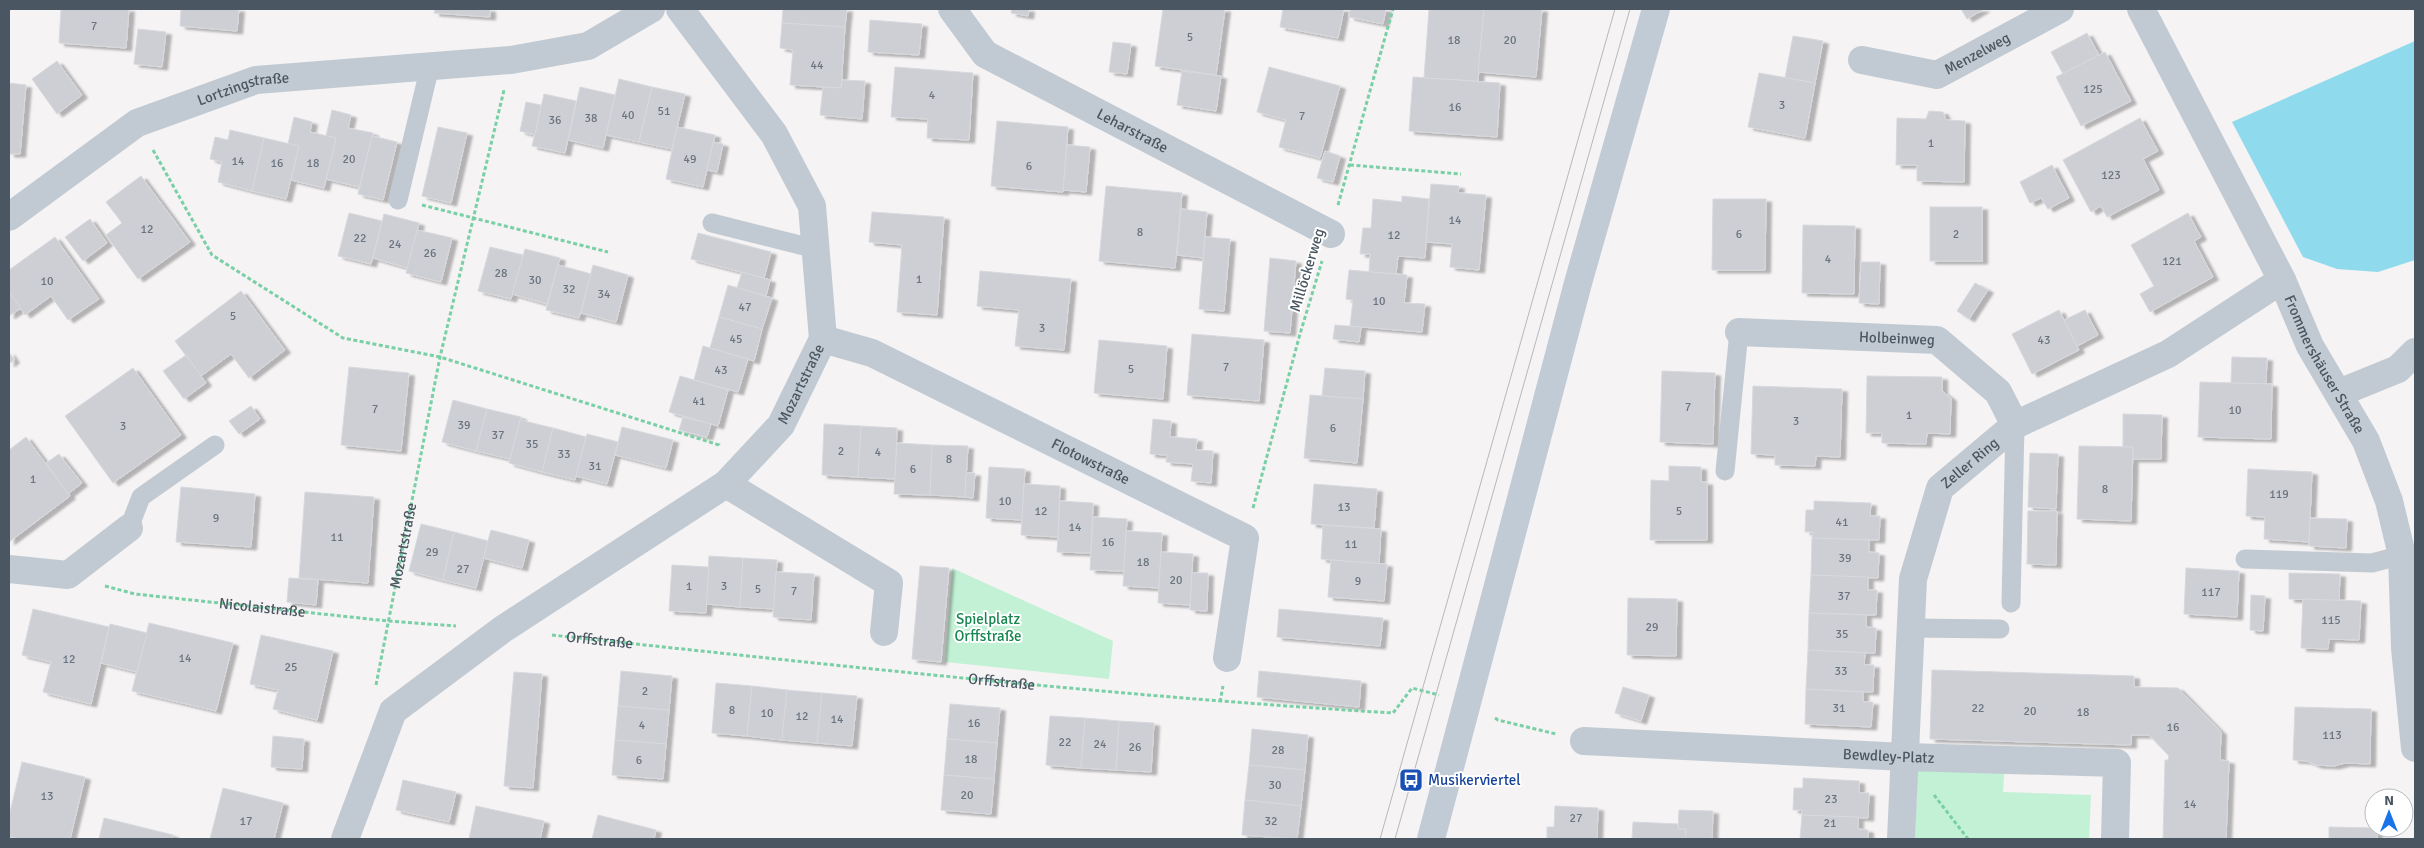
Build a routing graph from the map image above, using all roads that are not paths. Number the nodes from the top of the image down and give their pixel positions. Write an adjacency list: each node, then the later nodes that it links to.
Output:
1 (651, 9): 8 (street, Lortzingstraße)
2 (680, 9): 13 (street, Mozartstraße)
3 (952, 9): 12 (street, Leharstraße)
4 (1656, 9): 36 (main road)
5 (2060, 9): 7 (street, Menzelweg)
6 (2141, 9): 14 (street, Frommershäuser Straße)
7 (1862, 60)
8 (430, 66): 9 (lane); 10 (street, Lortzingstraße)
9 (398, 200)
10 (9, 217)
11 (712, 223): 13 (lane)
12 (1330, 234)
13 (816, 249): 16 (street, Mozartstraße)
14 (2282, 280): 18 (street, Frommershäuser Straße); 19 (street, Zeller Ring)
15 (1738, 332): 19 (street, Holbeinweg); 21 (lane)
16 (823, 339): 22 (street, Mozartstraße); 31 (street, Flotowstraße)
17 (2415, 352): 18 (street)
18 (2339, 394): 24 (street, Frommershäuser Straße)
19 (2016, 425): 27 (lane); 28 (street, Zeller Ring)
20 (215, 445): 23 (lane)
21 (1725, 471)
22 (726, 484): 30 (street); 35 (street, Mozartstraße)
23 (129, 528): 26 (street)
24 (2408, 555): 25 (lane); 33 (street, Frommershäuser Straße)
25 (2245, 559)
26 (9, 569)
27 (2011, 603)
28 (1911, 628): 29 (lane); 34 (street, Zeller Ring)
29 (2000, 629)
30 (884, 632)
31 (1227, 658)
32 (1584, 741): 34 (street, Bewdley-Platz)
33 (2415, 748)
34 (1905, 757): 37 (street, Zeller Ring); 38 (street, Bewdley-Platz)
35 (345, 839)
36 (1431, 839)
37 (1901, 839)
38 (2114, 839)

